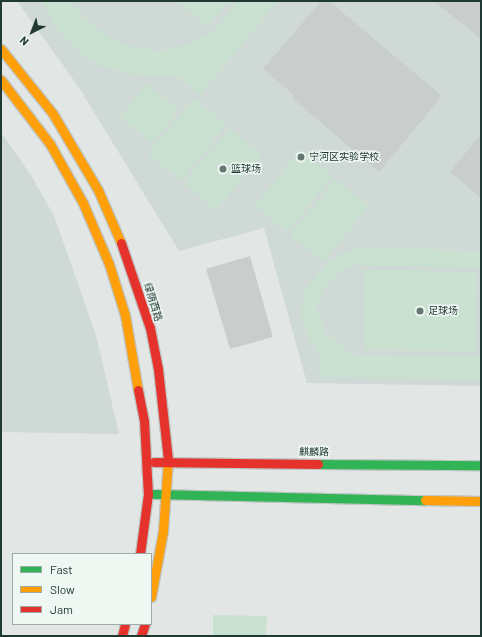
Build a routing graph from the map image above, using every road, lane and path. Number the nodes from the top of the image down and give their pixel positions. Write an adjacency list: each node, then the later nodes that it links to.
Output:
1 (1, 49): 3 (main road, 绿荫西路)
2 (1, 80): 4 (main road)
3 (168, 461): 4 (main road, 麒麟路); 5 (main road, 麒麟路); 7 (main road, 绿荫西路)
4 (147, 462): 6 (main road)
5 (481, 465)
6 (148, 494): 7 (main road); 9 (main road)
7 (166, 495): 8 (main road); 10 (main road, 绿荫西路)
8 (481, 501)
9 (140, 553)
10 (152, 592)
11 (125, 625): 13 (main road)
12 (145, 625): 14 (main road)
13 (122, 636)
14 (141, 636)

